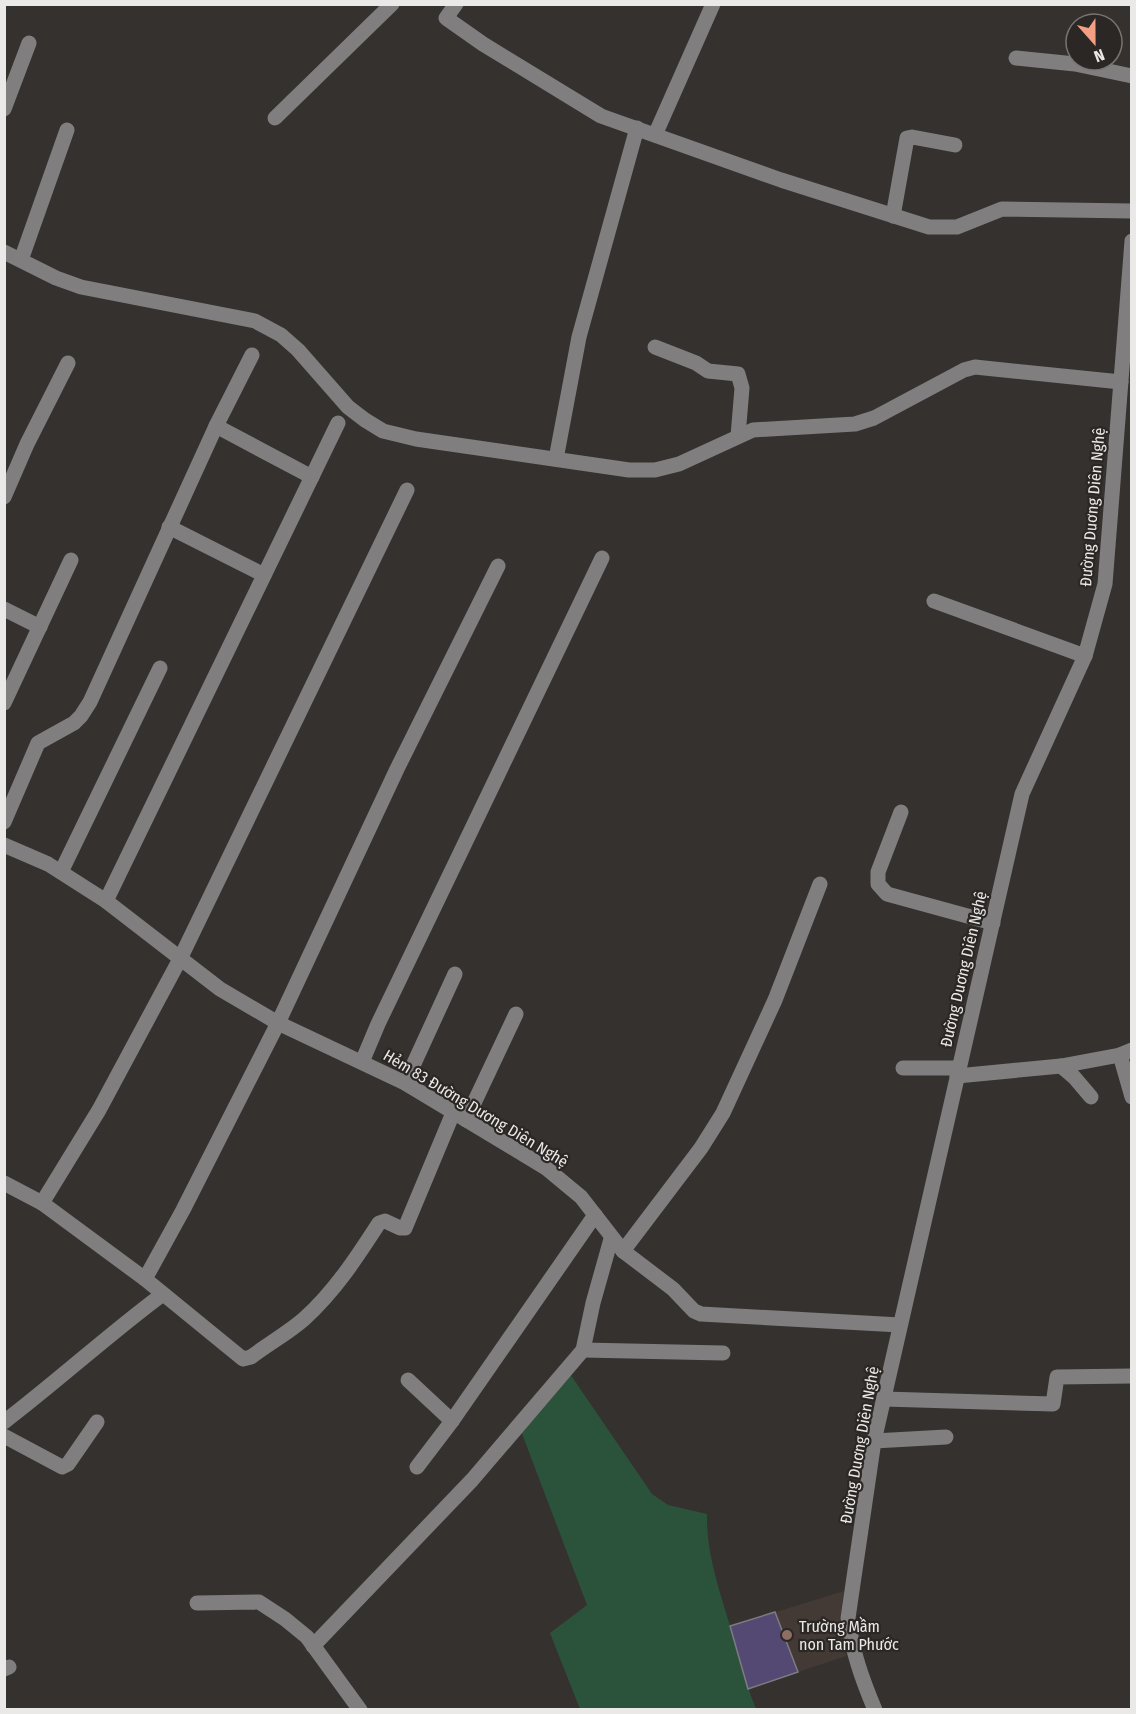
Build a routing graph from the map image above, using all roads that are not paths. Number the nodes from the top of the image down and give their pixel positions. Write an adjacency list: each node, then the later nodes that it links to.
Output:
1 (392, 4): 8 (street)
2 (456, 4): 9 (street)
3 (713, 4): 11 (street)
4 (29, 43): 7 (street)
5 (1016, 58): 6 (street)
6 (1131, 76)
7 (4, 109)
8 (275, 118)
9 (636, 128): 11 (street); 26 (street)
10 (67, 130): 17 (street)
11 (655, 135): 14 (street)
12 (955, 145): 14 (street)
13 (1131, 211): 14 (street)
14 (893, 216)
15 (1131, 241): 21 (street, Đường Duơng Diên Nghệ)
16 (4, 252): 17 (street)
17 (21, 260): 26 (street)
18 (655, 347): 25 (street)
19 (252, 355): 24 (street)
20 (68, 363): 29 (street)
21 (1121, 382): 22 (street, Đường Duơng Diên Nghệ); 25 (street)
22 (1126, 406): 38 (street, Đường Duơng Diên Nghệ)
23 (338, 423): 27 (street)
24 (216, 426): 27 (street); 30 (street)
25 (738, 436): 26 (street)
26 (556, 459)
27 (312, 477): 34 (street)
28 (407, 490): 48 (street)
29 (4, 497)
30 (169, 527): 34 (street); 42 (street)
31 (602, 558): 53 (street)
32 (71, 560): 37 (street)
33 (498, 566): 51 (street)
34 (264, 575): 46 (street)
35 (934, 601): 38 (street)
36 (4, 609): 37 (street)
37 (40, 627): 40 (street)
38 (1085, 656): 47 (street, Đường Duơng Diên Nghệ)
39 (160, 668): 44 (street)
40 (4, 703)
41 (900, 812): 47 (street)
42 (4, 822)
43 (4, 845): 44 (street, Hẻm 83 Đường Dương Diên Nghệ)
44 (61, 872): 46 (street, Hẻm 83 Đường Dương Diên Nghệ)
45 (820, 884): 65 (street)
46 (106, 901): 48 (street, Hẻm 83 Đường Dương Diên Nghệ)
47 (993, 923): 56 (street, Đường Duơng Diên Nghệ)
48 (180, 959): 51 (street, Hẻm 83 Đường Dương Diên Nghệ); 62 (street)
49 (456, 974): 57 (street)
50 (516, 1014): 60 (street)
51 (278, 1023): 53 (street, Hẻm 83 Đường Dương Diên Nghệ); 66 (street)
52 (1126, 1052): 54 (street); 59 (street)
53 (362, 1062): 57 (street, Hẻm 83 Đường Dương Diên Nghệ)
54 (1061, 1066): 56 (street); 58 (street)
55 (903, 1068): 56 (street)
56 (958, 1072): 68 (street, Đường Duơng Diên Nghệ)
57 (405, 1083): 60 (street, Hẻm 83 Đường Dương Diên Nghệ)
58 (1091, 1097)
59 (1131, 1097)
60 (459, 1117): 63 (street, Hẻm 83 Đường Dương Diên Nghệ); 67 (street)
61 (4, 1183): 62 (street)
62 (42, 1203): 66 (street)
63 (595, 1215): 64 (street, Hẻm 83 Đường Dương Diên Nghệ); 74 (street)
64 (611, 1239): 65 (street, Hẻm 83 Đường Dương Diên Nghệ); 69 (street)
65 (623, 1251): 68 (street, Hẻm 83 Đường Dương Diên Nghệ)
66 (145, 1279): 67 (street)
67 (164, 1294): 75 (street)
68 (900, 1325): 73 (street, Đường Duơng Diên Nghệ)
69 (583, 1350): 70 (street); 82 (street)
70 (723, 1353)
71 (1131, 1376): 73 (street)
72 (408, 1380): 74 (street)
73 (884, 1399): 79 (street, Đường Duơng Diên Nghệ)
74 (452, 1420): 80 (street)
75 (4, 1422)
76 (97, 1422): 77 (street)
77 (4, 1436)
78 (946, 1437): 79 (street)
79 (874, 1441): 84 (street, Đường Duơng Diên Nghệ)
80 (417, 1467)
81 (197, 1603): 82 (street)
82 (314, 1646): 83 (street)
83 (360, 1710)
84 (875, 1710)

